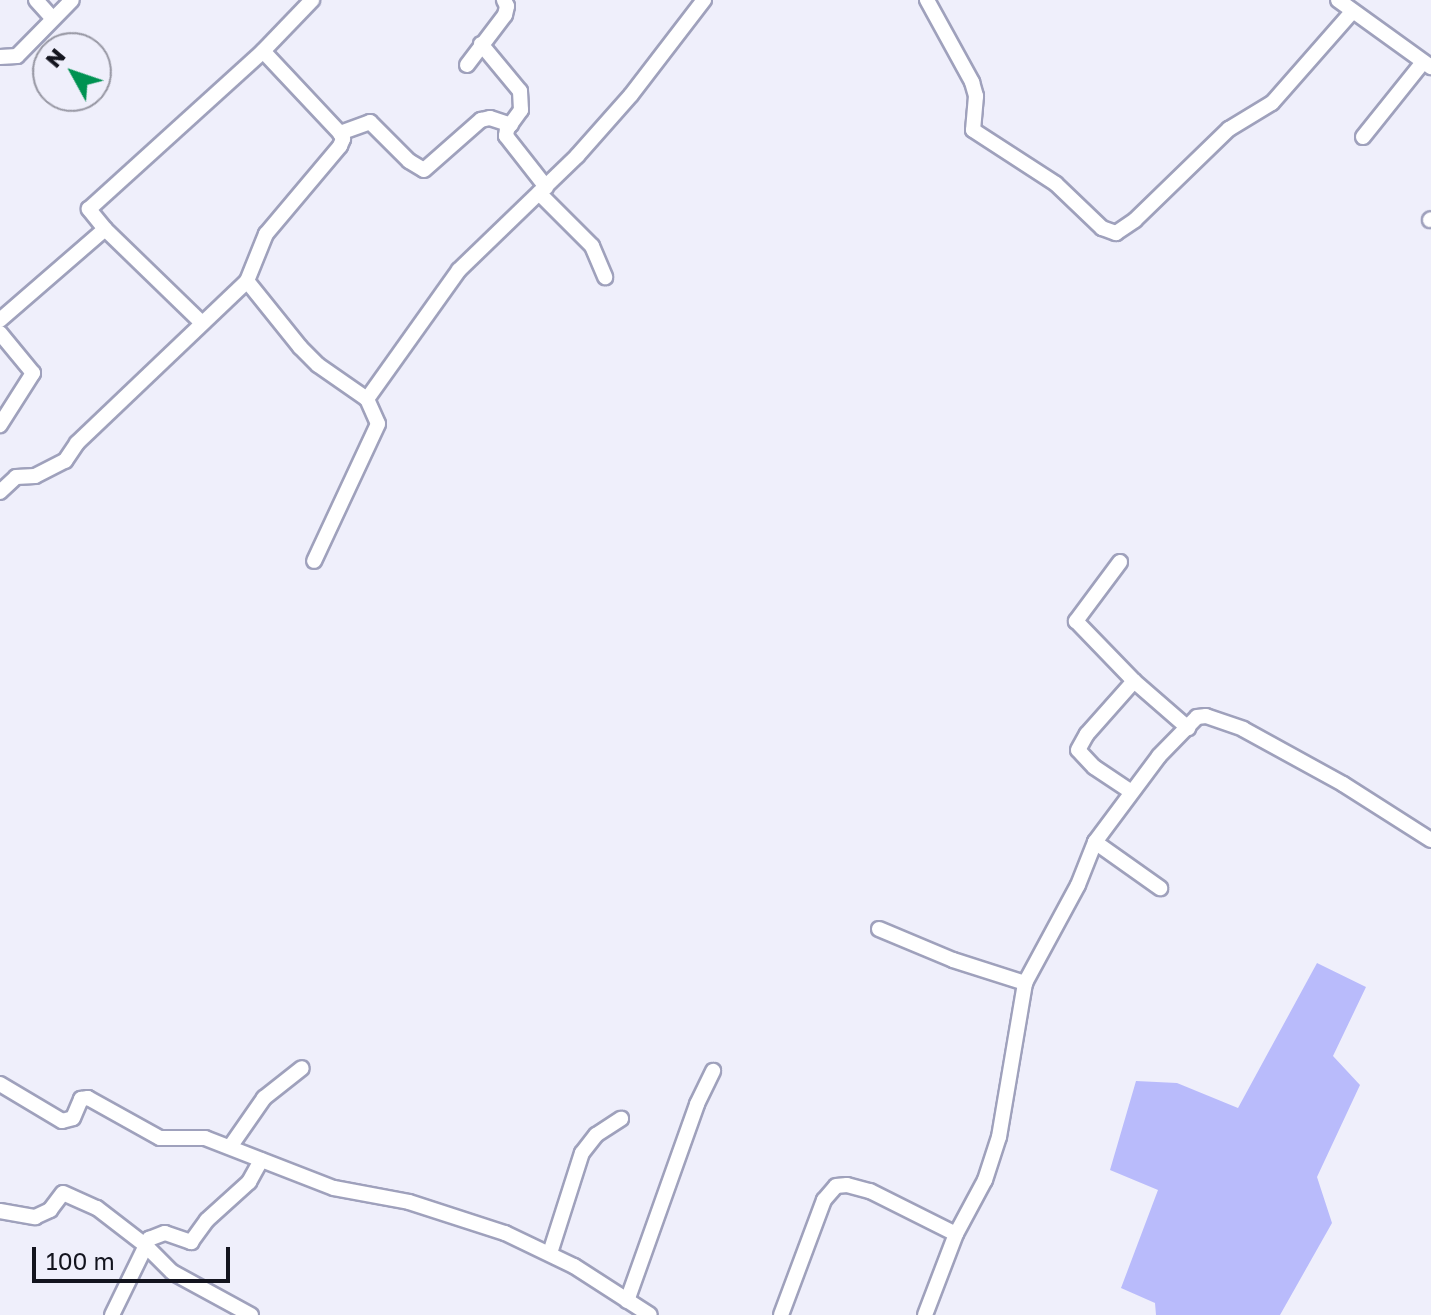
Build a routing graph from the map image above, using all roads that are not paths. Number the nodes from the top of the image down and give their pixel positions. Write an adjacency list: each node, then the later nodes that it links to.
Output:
1 (36, 0): 9 (street)
2 (72, 0): 9 (street)
3 (312, 0): 11 (street)
4 (504, 0): 10 (street)
5 (704, 0): 18 (street)
6 (927, 0): 8 (street)
7 (1338, 0): 8 (street)
8 (1352, 12): 14 (street)
9 (53, 19): 12 (street)
10 (481, 44): 13 (street); 15 (street)
11 (263, 51): 16 (street); 19 (street)
12 (0, 57)
13 (467, 65)
14 (1427, 65): 17 (street)
15 (511, 125): 16 (street); 18 (street)
16 (340, 133): 21 (street)
17 (1363, 137)
18 (542, 190): 20 (street); 25 (street)
19 (105, 229): 22 (street); 23 (street)
20 (605, 277)
21 (247, 281): 23 (street); 25 (street)
22 (0, 320)
23 (202, 323): 27 (street)
24 (0, 333): 26 (street)
25 (367, 399): 28 (street)
26 (0, 425)
27 (0, 492)
28 (314, 561)
29 (1120, 562): 30 (street)
30 (1134, 681): 31 (street); 32 (street)
31 (1188, 728): 32 (street); 33 (street)
32 (1130, 791): 34 (street)
33 (1431, 840)
34 (1095, 842): 35 (street); 37 (street)
35 (1160, 888)
36 (879, 929): 37 (street)
37 (1025, 983): 45 (street)
38 (302, 1068): 42 (street)
39 (713, 1071): 48 (street)
40 (0, 1084): 42 (street)
41 (621, 1119): 47 (street)
42 (230, 1147): 43 (street)
43 (261, 1160): 46 (street); 47 (street)
44 (0, 1211): 46 (street)
45 (956, 1234): 52 (street); 53 (street)
46 (145, 1245): 49 (street); 50 (street)
47 (550, 1253): 48 (street)
48 (627, 1301): 51 (street)
49 (112, 1315)
50 (251, 1315)
51 (650, 1315)
52 (781, 1315)
53 (925, 1315)

